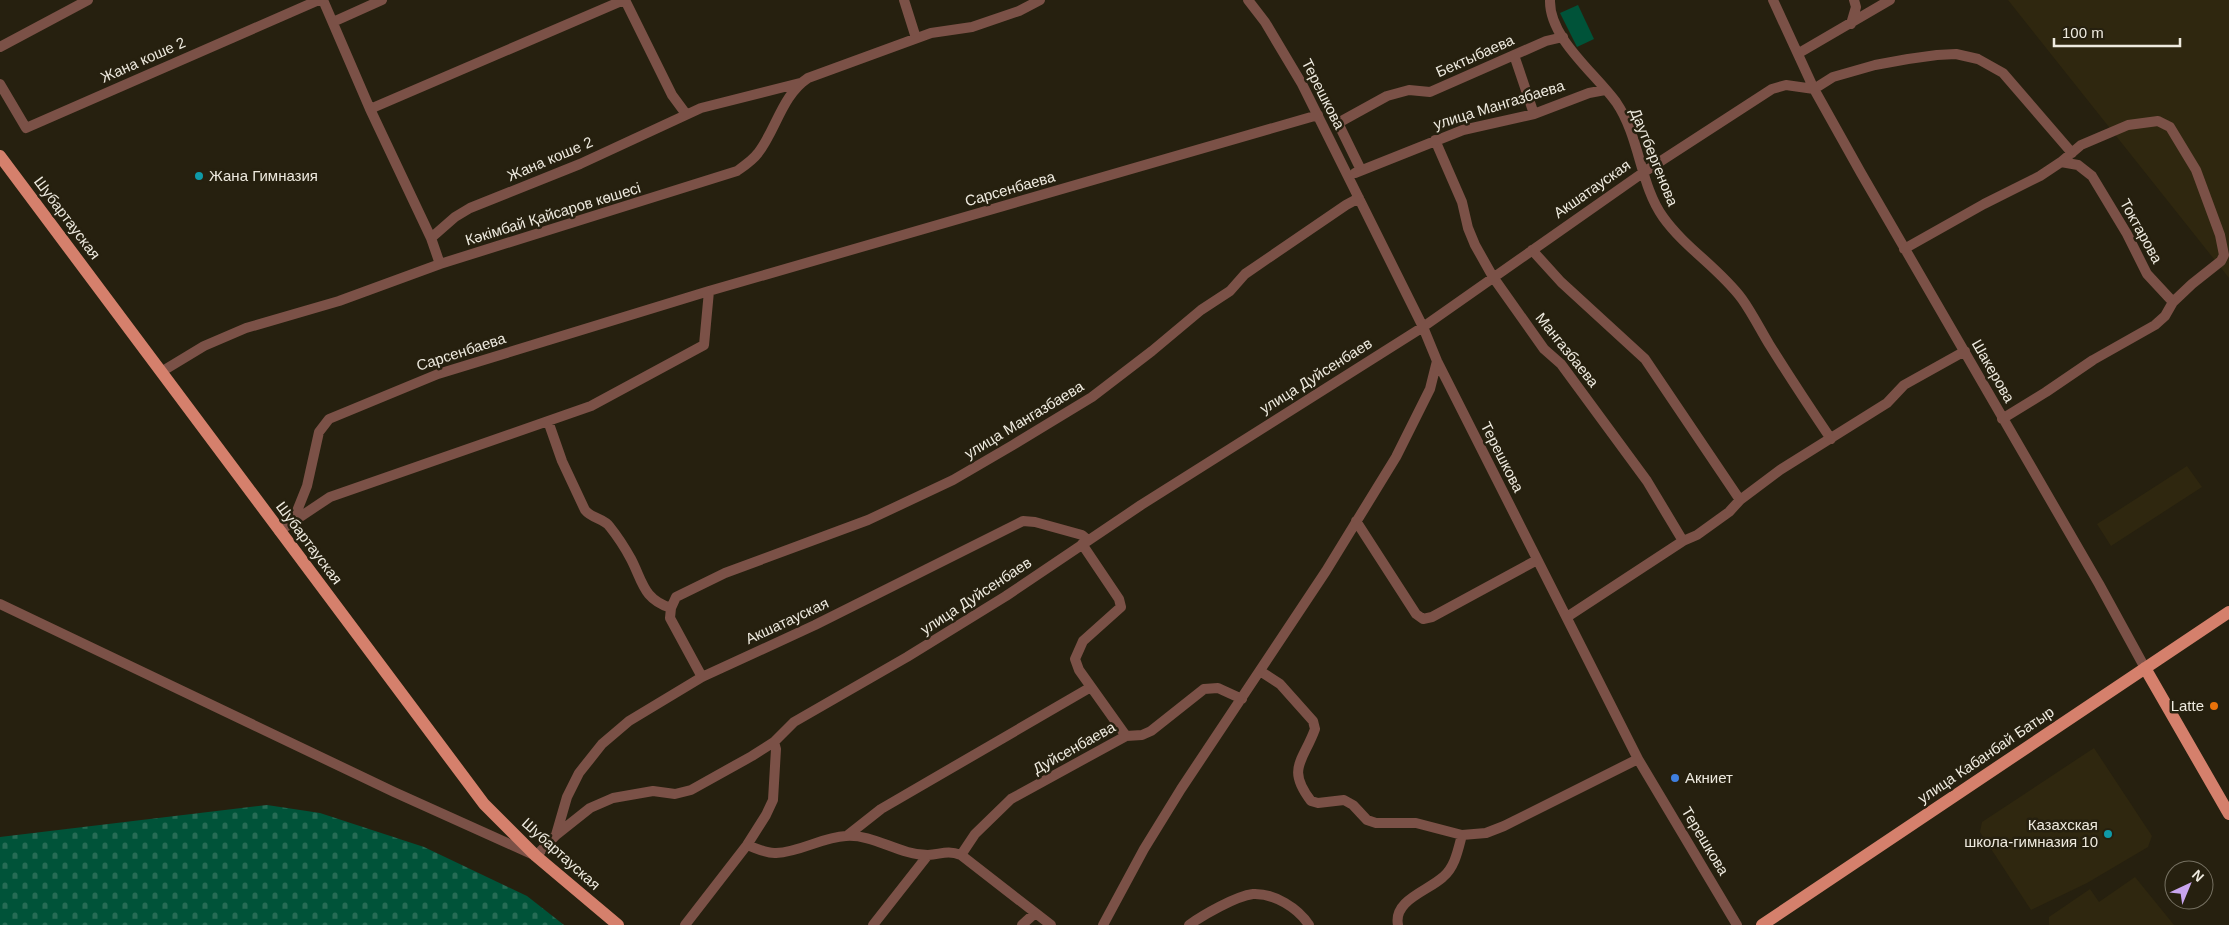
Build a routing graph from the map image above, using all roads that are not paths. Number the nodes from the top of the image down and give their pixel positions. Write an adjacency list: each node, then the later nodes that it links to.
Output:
1 (88, 0): 17 (street)
2 (319, 0): 20 (street, Жана коше 2)
3 (323, 0): 13 (street)
4 (382, 0): 13 (street)
5 (624, 0): 24 (street); 25 (street)
6 (904, 0): 16 (street)
7 (1040, 0): 16 (street)
8 (1248, 0): 27 (street, Терешкова)
9 (1550, 0): 15 (street, Даутбергенова)
10 (1773, 0): 18 (street, Шакерова)
11 (1854, 0): 14 (street)
12 (1890, 0): 14 (street)
13 (333, 22): 24 (street)
14 (1851, 24): 18 (street)
15 (1563, 37): 19 (street, Бектыбаева); 23 (street, Даутбергенова)
16 (916, 38): 21 (street)
17 (0, 47)
18 (1799, 53): 22 (street, Шакерова)
19 (1514, 55): 26 (street); 32 (street, Бектыбаева)
20 (0, 84)
21 (800, 84): 25 (street, Жана коше 2); 39 (street, Кәкімбай Қайсаров көшесі)
22 (1814, 89): 29 (street); 33 (street, Акшатауская); 37 (street, Шакерова)
23 (1605, 90): 26 (street, улица Мангазбаева); 33 (street, Даутбергенова)
24 (370, 109): 36 (street)
25 (686, 114): 36 (street, Жана коше 2)
26 (1534, 114): 28 (street, улица Мангазбаева)
27 (1318, 116): 34 (street, Терешкова); 41 (street, Сарсенбаева)
28 (1434, 140): 32 (street, улица Мангазбаева); 40 (street, Мангазбаева)
29 (2072, 153): 31 (street); 42 (street)
30 (0, 156): 46 (main road, Шубартауская)
31 (2061, 162): 37 (street); 42 (street, Токтарова)
32 (1361, 170): 34 (street, улица Мангазбаева)
33 (1644, 172): 38 (street, Акшатауская); 49 (street, Даутбергенова)
34 (1348, 177): 35 (street, Терешкова)
35 (1359, 198): 43 (street, Терешкова); 58 (street, улица Мангазбаева)
36 (431, 238): 39 (street)
37 (1904, 249): 44 (street, Шакерова)
38 (1532, 250): 40 (street, Акшатауская); 50 (street)
39 (440, 264): 46 (street, Кәкімбай Қайсаров көшесі)
40 (1494, 276): 43 (street, Акшатауская); 54 (street, Мангазбаева)
41 (709, 291): 48 (street); 51 (street, Сарсенбаева)
42 (2173, 302): 47 (street)
43 (1422, 327): 45 (street, Терешкова); 55 (street, улица Дуйсенбаев)
44 (1964, 351): 47 (street, Шакерова); 49 (street)
45 (1437, 361): 52 (street); 56 (street, Терешкова)
46 (161, 372): 53 (main road, Шубартауская)
47 (2002, 418): 61 (street, Шакерова)
48 (548, 421): 51 (street); 58 (street)
49 (1831, 439): 50 (street)
50 (1740, 500): 54 (street)
51 (293, 521): 53 (street)
52 (1356, 521): 56 (street); 62 (street)
53 (279, 531): 76 (main road, Шубартауская)
54 (1683, 541): 60 (street)
55 (1085, 542): 63 (street, Акшатауская); 64 (street); 67 (street, улица Дуйсенбаев)
56 (1537, 560): 60 (street, Терешкова)
57 (0, 604): 76 (street)
58 (671, 608): 63 (street)
59 (2229, 612): 61 (main road, улица Кабанбай Батыр)
60 (1567, 618): 68 (street, Терешкова)
61 (2145, 668): 69 (main road); 88 (main road, улица Кабанбай Батыр)
62 (1260, 671): 65 (street); 71 (street)
63 (702, 677): 70 (street, Акшатауская)
64 (1091, 687): 66 (street); 72 (street)
65 (1242, 699): 66 (street, Дуйсенбаева); 83 (street)
66 (1126, 736): 75 (street, Дуйсенбаева)
67 (774, 742): 70 (street, улица Дуйсенбаев); 73 (street)
68 (1638, 758): 71 (street); 87 (street, Терешкова)
69 (2229, 814)
70 (556, 835): 76 (street, улица Дуйсенбаев)
71 (1462, 835): 86 (street)
72 (848, 836): 73 (street); 74 (street)
73 (747, 845): 79 (street)
74 (928, 854): 75 (street); 80 (street)
75 (961, 854): 77 (street)
76 (536, 856): 78 (main road, Шубартауская)
77 (1034, 914): 81 (street); 82 (street)
78 (618, 925)
79 (685, 925)
80 (873, 925)
81 (1022, 925)
82 (1051, 925)
83 (1103, 925)
84 (1189, 925): 85 (street)
85 (1310, 925)
86 (1398, 925)
87 (1737, 925)
88 (1762, 925)

